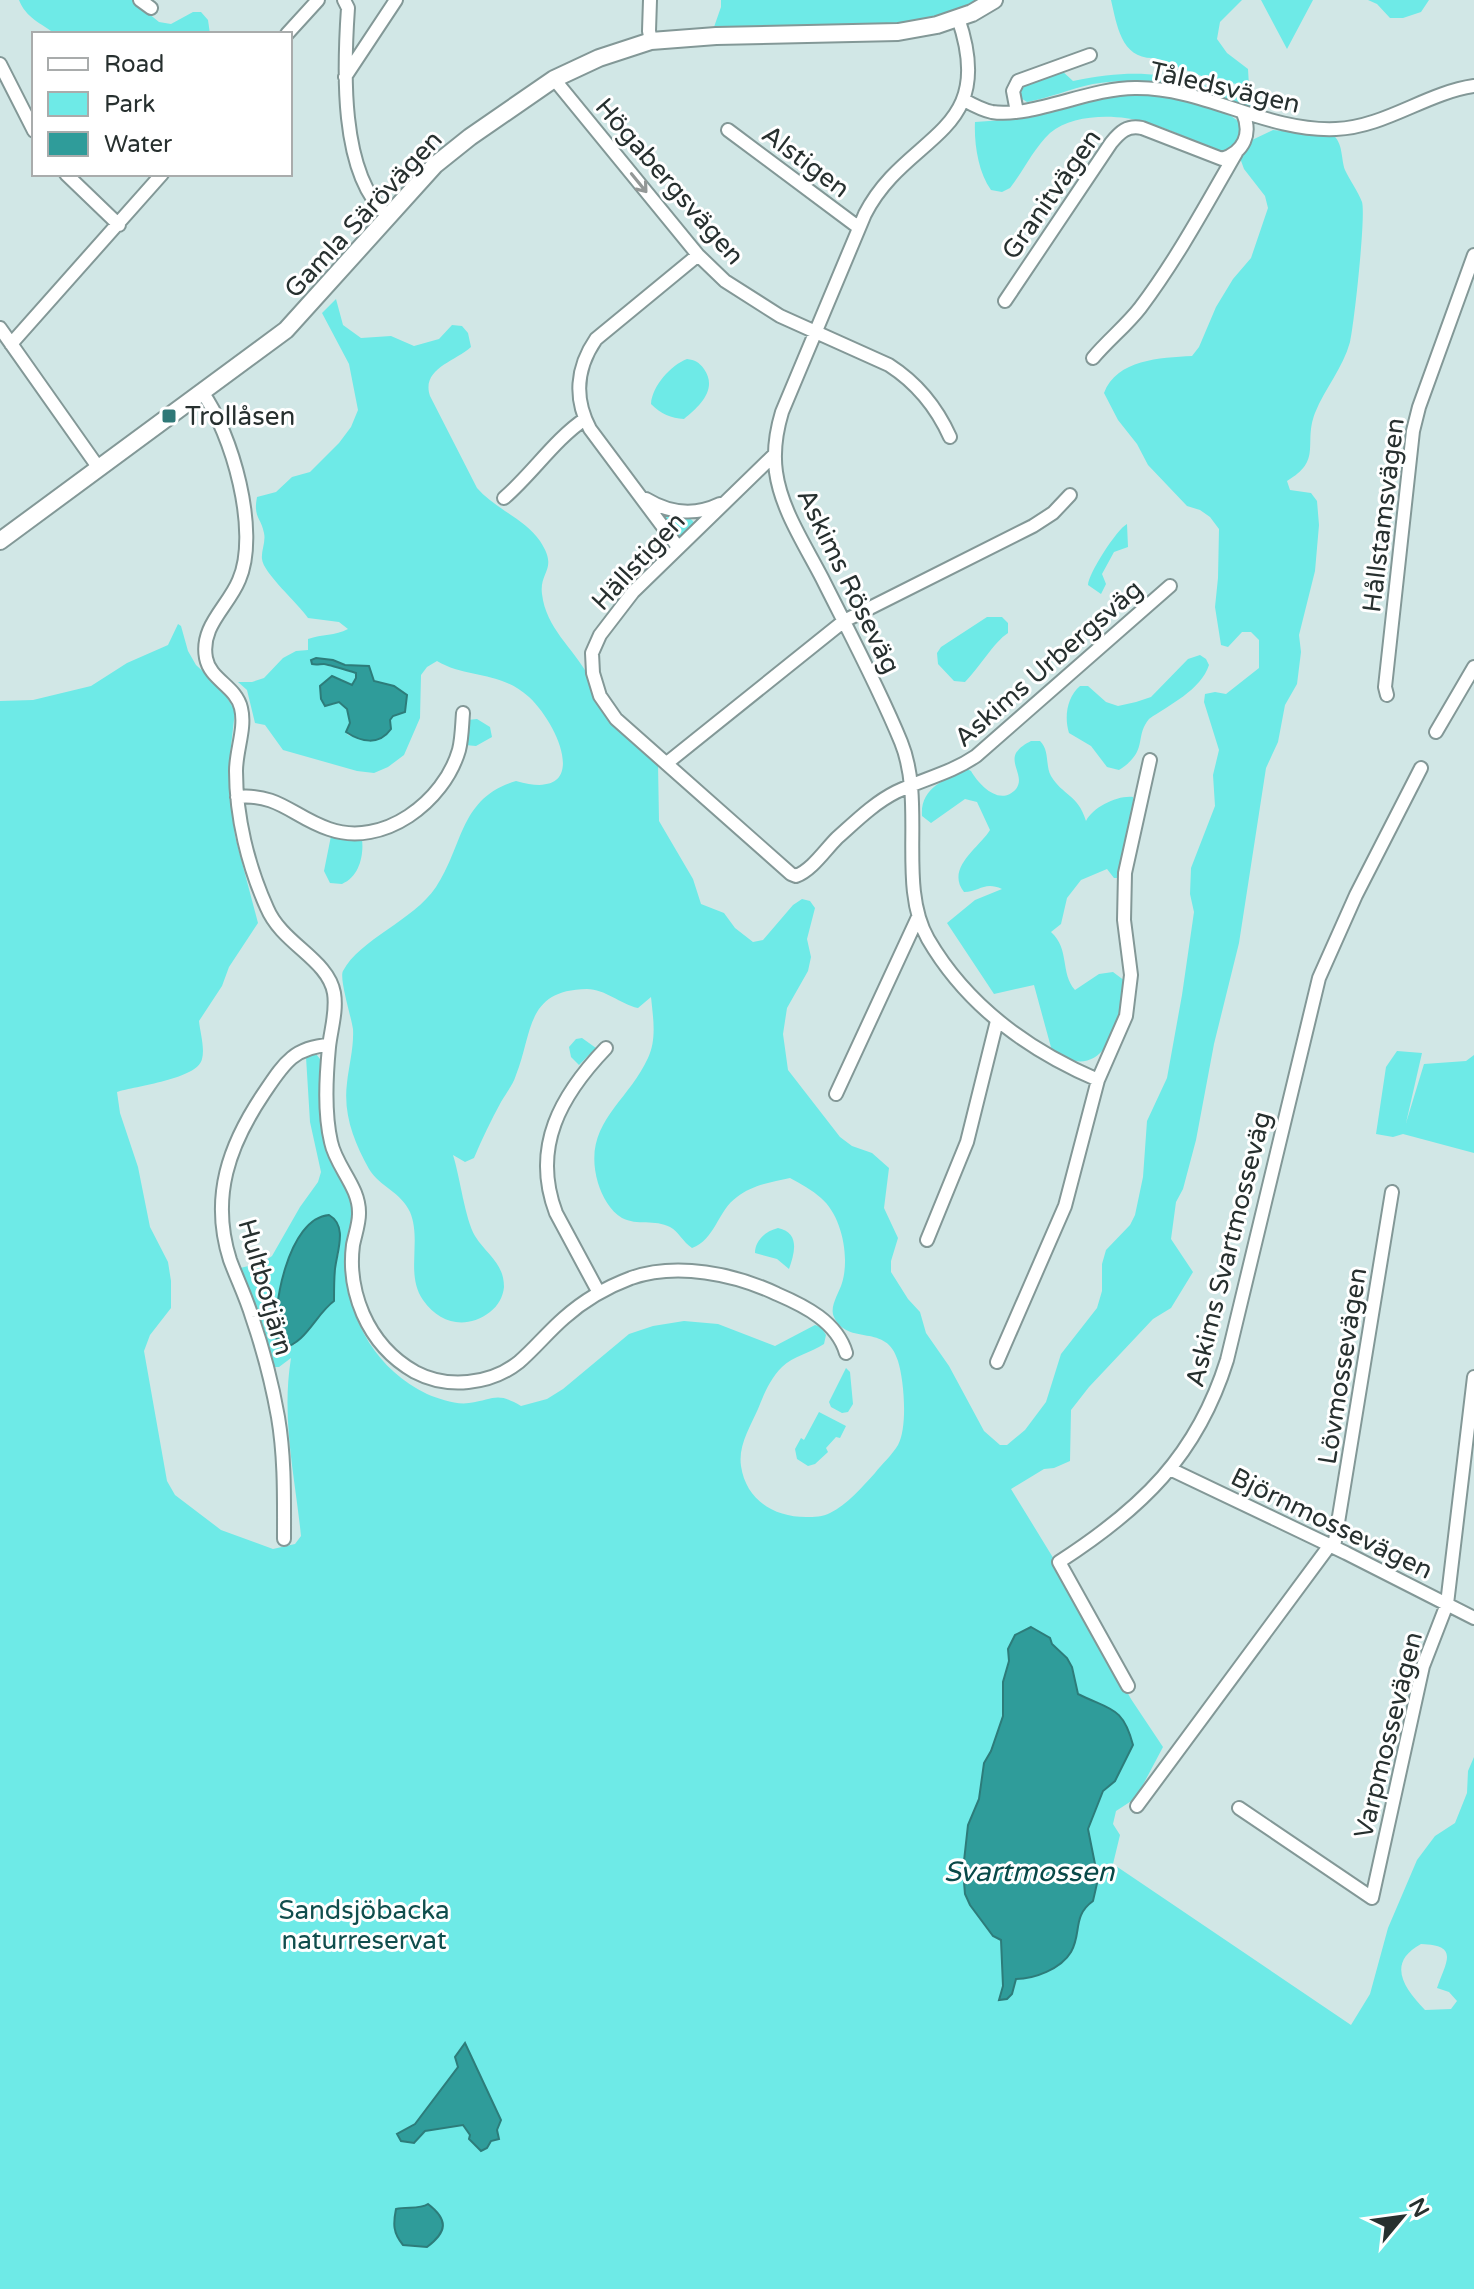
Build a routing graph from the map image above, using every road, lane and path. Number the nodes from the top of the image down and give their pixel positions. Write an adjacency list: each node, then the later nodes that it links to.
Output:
1 (140, 0): 7 (street)
2 (318, 0): 9 (street)
3 (344, 0): 13 (street)
4 (396, 0): 13 (street)
5 (650, 0): 10 (street)
6 (994, 0): 8 (street, Gamla Särövägen)
7 (151, 8)
8 (958, 18): 10 (street, Gamla Särövägen); 16 (street, Askims Röseväg)
9 (289, 32)
10 (651, 41): 14 (street, Gamla Särövägen)
11 (1090, 55): 17 (street)
12 (0, 64): 19 (street)
13 (344, 78): 24 (street)
14 (554, 79): 24 (street, Gamla Särövägen); 27 (street, Högabergsvägen, one-way to 27)
15 (1474, 86): 18 (street, Tåledsvägen)
16 (964, 100): 17 (street, Tåledsvägen); 26 (street, Askims Röseväg)
17 (1017, 112): 18 (street, Tåledsvägen)
18 (1243, 113): 21 (street)
19 (32, 127)
20 (728, 130): 26 (street, Alstigen)
21 (1236, 153): 29 (street, Granitvägen); 32 (street)
22 (68, 176): 25 (street)
23 (160, 176): 25 (street)
24 (387, 215): 33 (street, Gamla Särövägen)
25 (119, 225): 31 (street)
26 (858, 227): 30 (street, Askims Röseväg)
27 (698, 255): 30 (street, Högabergsvägen); 34 (street)
28 (1474, 255): 47 (street, Hållstamsvägen)
29 (1005, 301)
30 (815, 332): 35 (street, Högabergsvägen); 36 (street, Askims Röseväg)
31 (5, 339): 37 (street)
32 (1093, 358)
33 (202, 392): 37 (street, Gamla Särövägen); 54 (street)
34 (585, 419): 38 (street); 40 (street)
35 (950, 437)
36 (775, 454): 41 (street, Hällstigen); 45 (street, Askims Röseväg)
37 (98, 467): 42 (street, Gamla Särövägen)
38 (640, 495): 41 (street); 43 (street)
39 (1070, 495): 45 (street)
40 (504, 498)
41 (727, 500): 43 (street, Hällstigen)
42 (0, 541)
43 (678, 547): 51 (street, Hällstigen)
44 (1170, 586): 53 (street, Askims Urbergsväg)
45 (844, 621): 51 (street); 53 (street, Askims Röseväg)
46 (1474, 667): 49 (street)
47 (1387, 695)
48 (463, 713): 54 (street)
49 (1436, 732)
50 (1150, 760): 60 (street)
51 (667, 763): 55 (street, Hällstigen)
52 (1421, 768): 68 (street, Askims Svartmosseväg)
53 (911, 785): 55 (street, Askims Urbergsväg); 56 (street, Askims Röseväg)
54 (237, 797): 58 (street)
55 (796, 876)
56 (918, 917): 57 (street, Askims Röseväg); 61 (street)
57 (997, 1021): 60 (street, Askims Röseväg); 63 (street)
58 (329, 1045): 64 (street); 69 (street, Hultbotjärn)
59 (606, 1048): 64 (street)
60 (1098, 1080): 66 (street)
61 (836, 1094)
62 (1392, 1192): 70 (street, Lövmossevägen)
63 (927, 1240)
64 (599, 1293): 65 (street)
65 (846, 1353)
66 (997, 1362)
67 (1474, 1377): 71 (street, Varpmossevägen)
68 (1170, 1469): 70 (street, Björnmossevägen); 73 (street, Askims Svartmosseväg)
69 (284, 1539)
70 (1332, 1546): 71 (street, Björnmossevägen); 74 (street, Lövmossevägen)
71 (1447, 1604): 72 (street, Björnmossevägen); 75 (street, Varpmossevägen)
72 (1474, 1618)
73 (1128, 1686)
74 (1137, 1806)
75 (1239, 1808)

